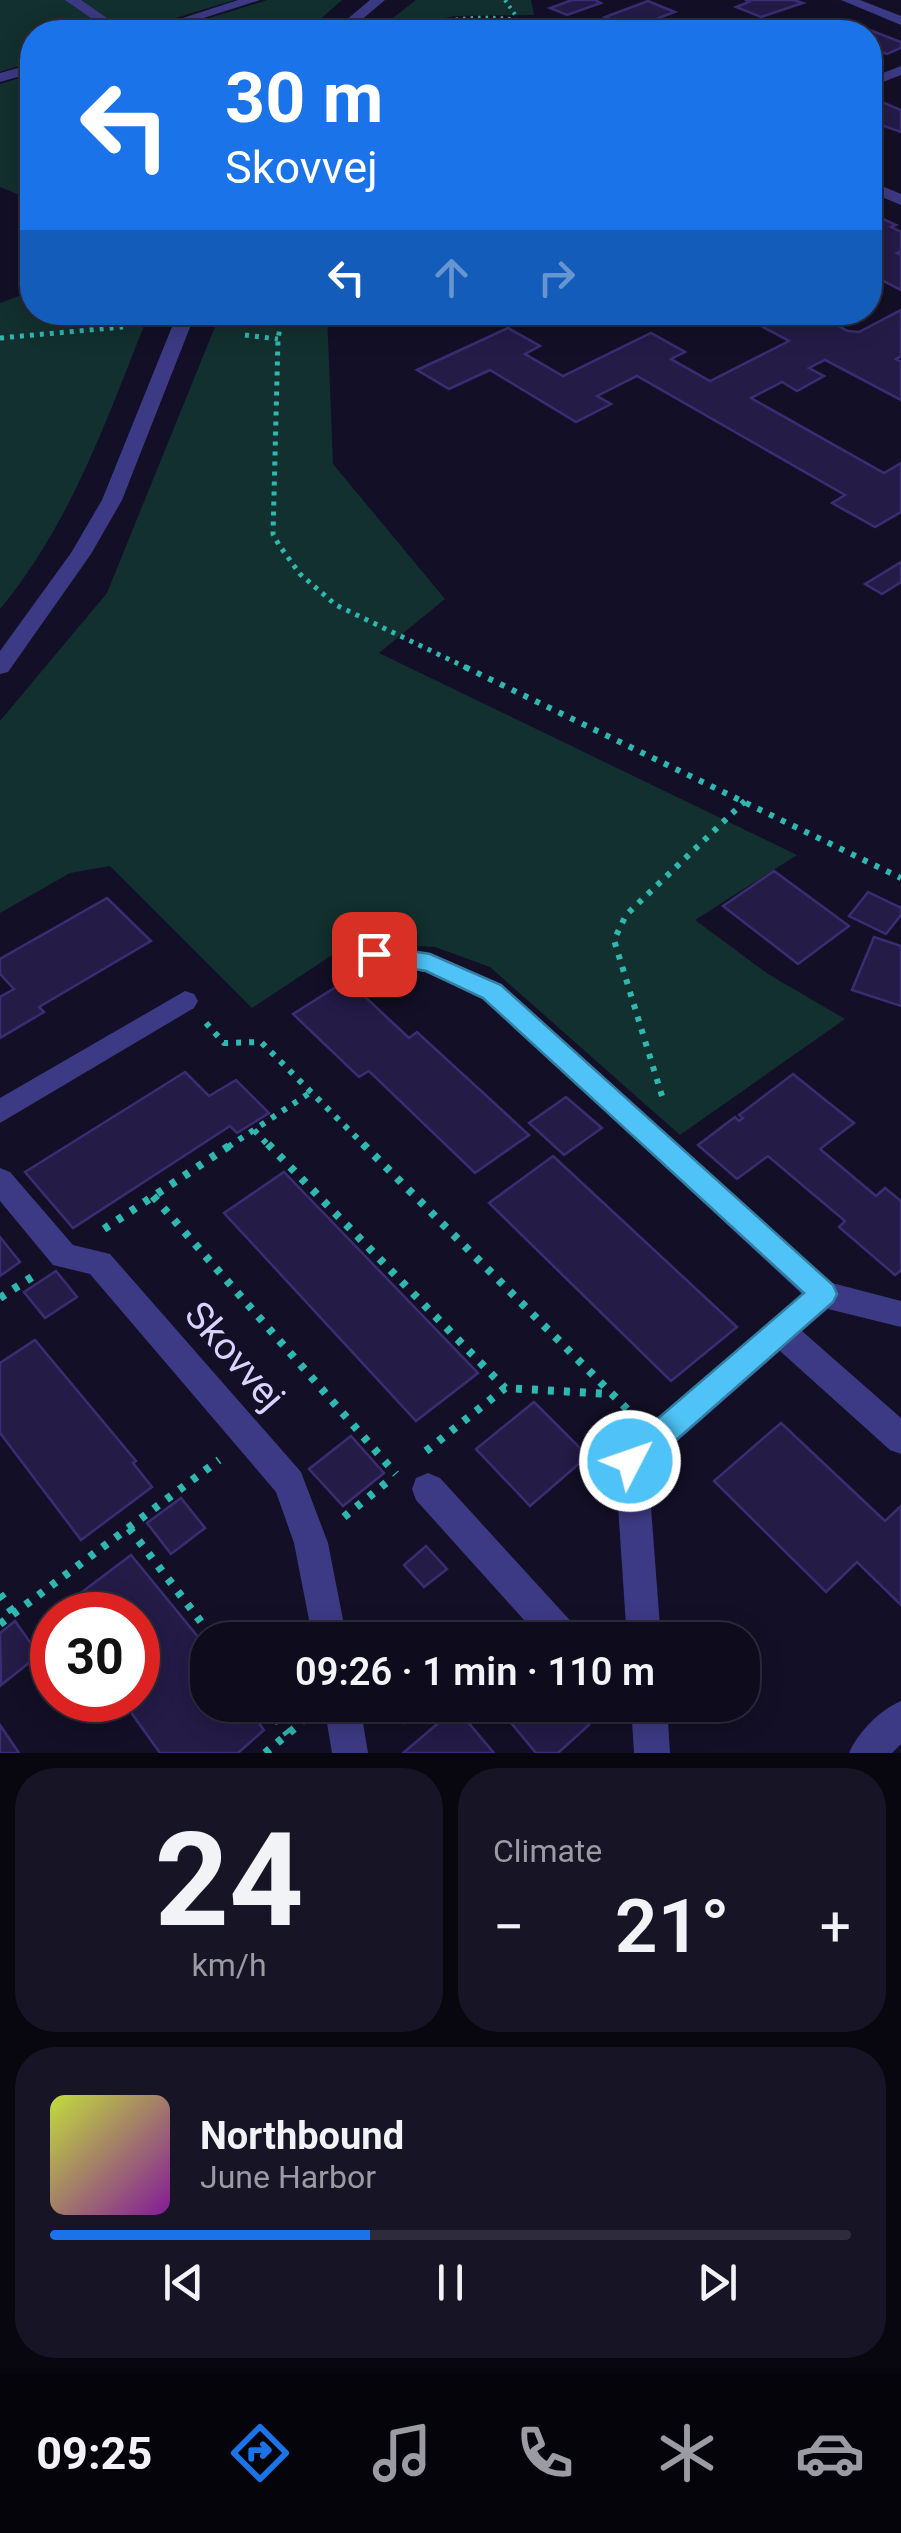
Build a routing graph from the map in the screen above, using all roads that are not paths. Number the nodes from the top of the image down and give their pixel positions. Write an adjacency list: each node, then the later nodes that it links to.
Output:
1 (72, 0): 5 (street)
2 (253, 0): 6 (street)
3 (378, 0): 7 (street)
4 (848, 0): 8 (street)
5 (102, 20)
6 (186, 20)
7 (354, 20)
8 (901, 21)
9 (182, 325): 10 (street)
10 (0, 667)
11 (374, 954): 15 (street)
12 (185, 1000): 13 (street)
13 (0, 1112)
14 (0, 1180): 20 (street, Skovvej)
15 (823, 1294): 16 (street); 17 (street)
16 (901, 1314)
17 (780, 1331): 18 (street); 22 (street)
18 (901, 1440)
19 (428, 1489): 21 (street)
20 (327, 1622)
21 (548, 1622)
22 (643, 1622)
23 (901, 1719): 28 (street)
24 (345, 1722): 26 (street)
25 (649, 1722): 27 (street)
26 (350, 1753)
27 (652, 1753)
28 (867, 1753)

